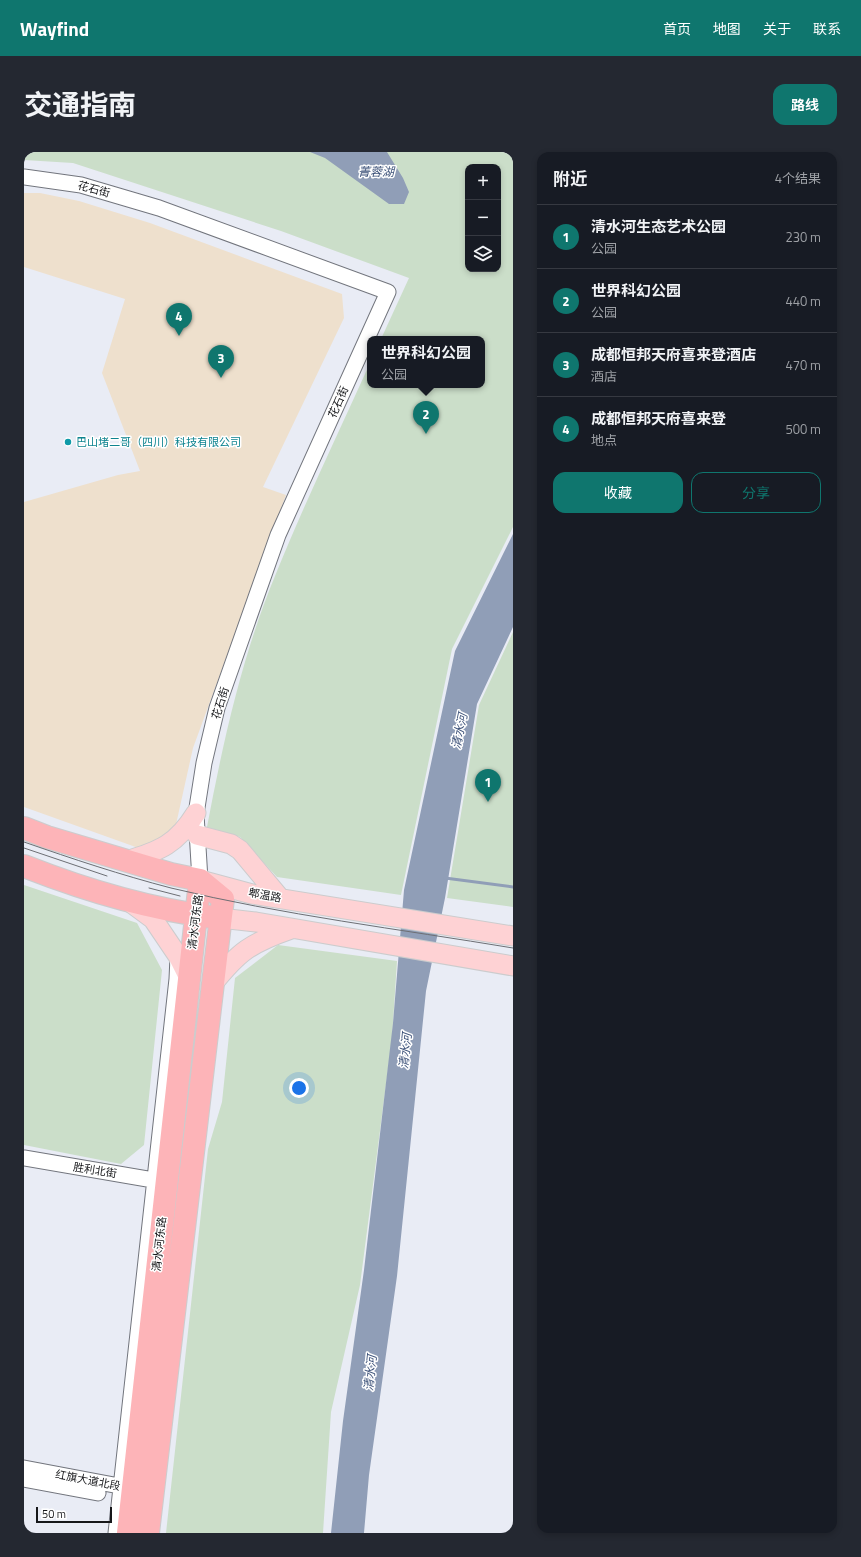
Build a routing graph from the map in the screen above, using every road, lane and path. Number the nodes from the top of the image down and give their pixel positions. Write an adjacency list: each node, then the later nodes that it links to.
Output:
1 (24, 177): 2 (street, 花石街)
2 (368, 336)
3 (367, 338): 4 (street, 花石街)
4 (196, 813): 6 (street, 花石街); 7 (main road)
5 (24, 828): 7 (highway, 郫温路)
6 (197, 835): 9 (street, 花石街); 10 (main road)
7 (126, 861): 9 (highway, 郫温路)
8 (24, 866): 11 (highway)
9 (200, 880): 10 (main road, 郫温路); 12 (highway, 清水河东路); 13 (highway, 清水河东路)
10 (280, 898): 15 (main road, 郫温路)
11 (127, 900): 12 (highway); 16 (main road)
12 (197, 915): 13 (highway); 18 (highway, 清水河东路)
13 (220, 918): 14 (main road); 19 (highway, 清水河东路)
14 (292, 929): 17 (main road); 19 (main road)
15 (513, 936)
16 (178, 956): 18 (main road); 21 (street)
17 (513, 966)
18 (188, 976): 21 (highway, 清水河东路)
19 (212, 985): 24 (highway, 清水河东路)
20 (24, 1158): 21 (street, 胜利北街)
21 (160, 1181): 24 (highway, 清水河东路)
22 (24, 1468): 24 (street, 红旗大道北段)
23 (24, 1479): 24 (street, 红旗大道北段)
24 (135, 1494): 25 (street); 26 (highway, 清水河东路); 27 (highway, 清水河东路)
25 (116, 1533)
26 (128, 1533)
27 (148, 1533)

